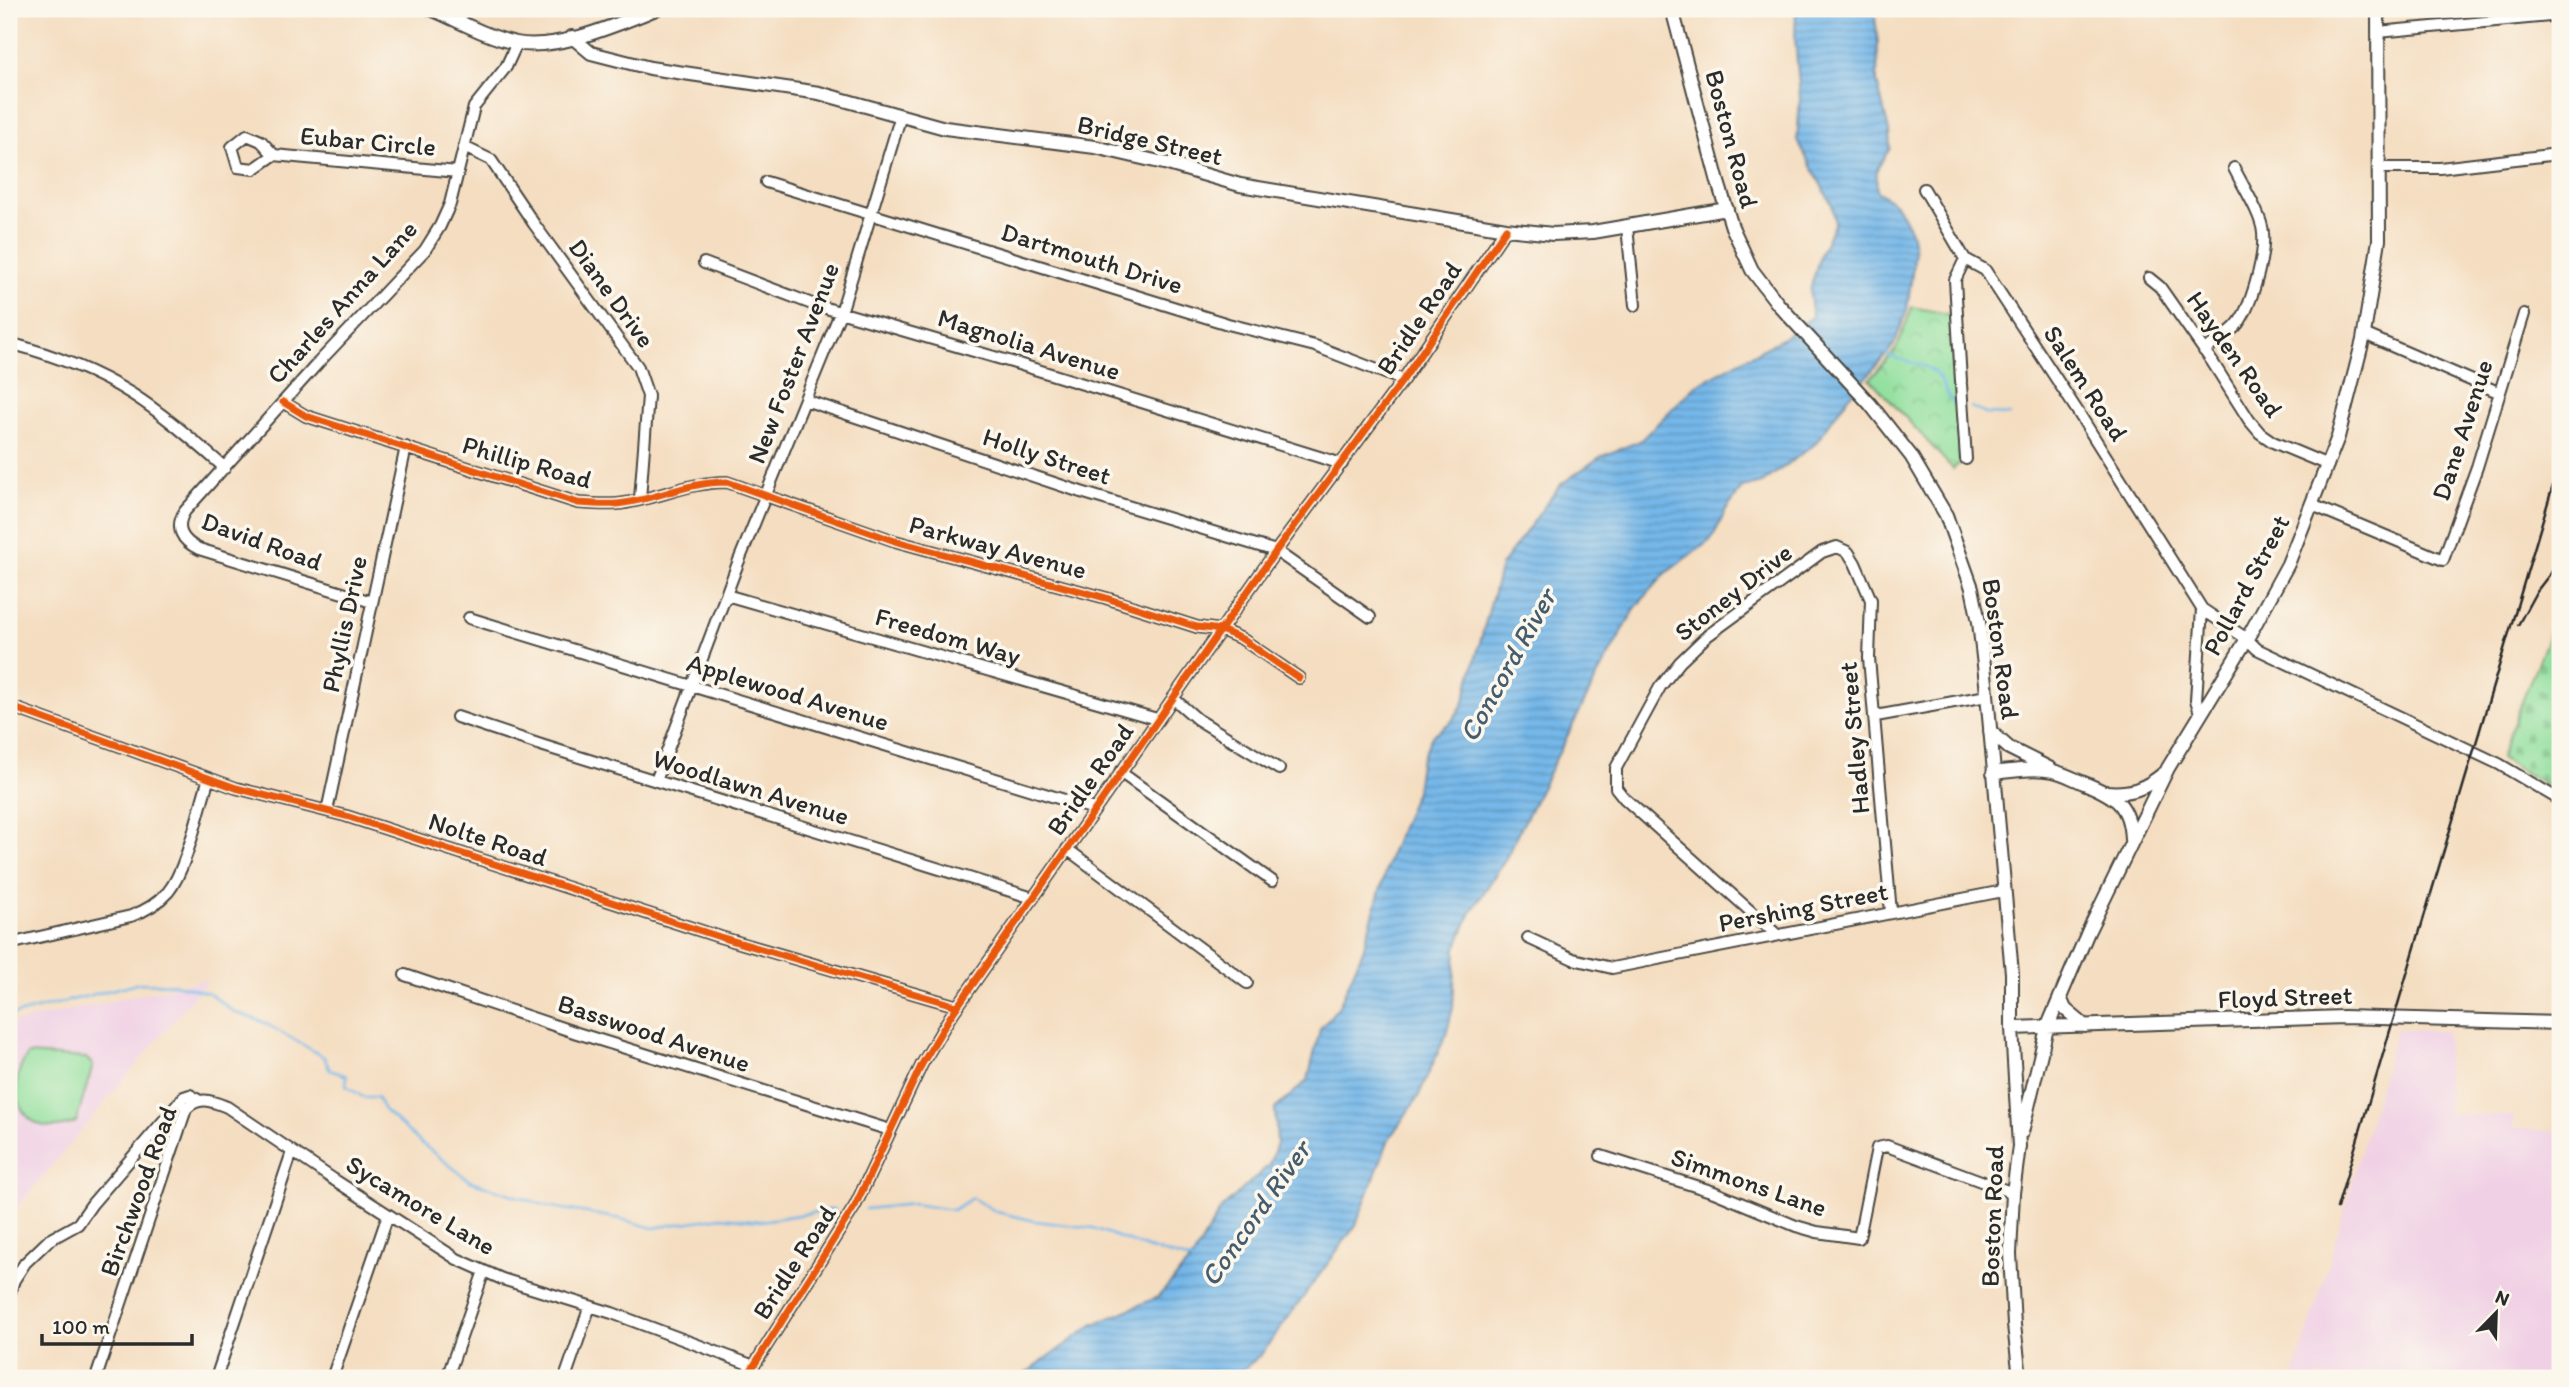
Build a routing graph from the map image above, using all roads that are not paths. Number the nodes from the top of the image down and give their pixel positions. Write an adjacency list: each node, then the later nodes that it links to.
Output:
1 (431, 9): 8 (main road)
2 (656, 9): 7 (main road)
3 (1672, 9): 18 (main road, Boston Road)
4 (2378, 9): 6 (main road, Pollard Street)
5 (2560, 15): 6 (street)
6 (2378, 32): 14 (main road, Pollard Street)
7 (572, 37): 8 (main road); 9 (main road, Bridge Street)
8 (517, 43): 10 (street, Charles Anna Lane)
9 (901, 115): 19 (street, New Foster Avenue); 21 (main road, Bridge Street)
10 (464, 147): 15 (street, Charles Anna Lane); 41 (street, Diane Drive)
11 (2558, 154): 14 (street)
12 (274, 156): 15 (street, Eubar Circle)
13 (2234, 168): 30 (street)
14 (2380, 168): 28 (main road, Pollard Street)
15 (458, 173): 34 (street, Charles Anna Lane)
16 (766, 182): 19 (street, Dartmouth Drive)
17 (1924, 189): 22 (street, Salem Road)
18 (1727, 209): 20 (main road, Bridge Street); 55 (main road, Boston Road)
19 (871, 216): 26 (street, New Foster Avenue); 31 (street, Dartmouth Drive)
20 (1628, 227): 21 (main road, Bridge Street); 25 (street)
21 (1506, 229): 31 (street, Bridle Road)
22 (1965, 259): 36 (street); 48 (street, Salem Road)
23 (704, 263): 26 (street, Magnolia Avenue)
24 (2149, 278): 30 (street, Hayden Road)
25 (1635, 305)
26 (842, 310): 33 (street, New Foster Avenue); 37 (street, Magnolia Avenue)
27 (2524, 314): 32 (street, Dane Avenue)
28 (2364, 334): 32 (street); 38 (main road, Pollard Street)
29 (9, 343): 39 (street)
30 (2204, 351): 38 (street, Hayden Road)
31 (1404, 380): 37 (street, Bridle Road)
32 (2498, 392): 42 (street, Dane Avenue)
33 (806, 400): 40 (street, New Foster Avenue); 44 (street, Holly Street)
34 (284, 402): 35 (street, Phillip Road); 39 (street, Charles Anna Lane)
35 (406, 447): 41 (street, Phillip Road); 47 (street, Phyllis Drive)
36 (1966, 460)
37 (1342, 464): 44 (street, Bridle Road)
38 (2328, 465): 42 (main road, Pollard Street)
39 (225, 468): 43 (street, Charles Anna Lane)
40 (766, 495): 41 (street, Phillip Road); 46 (street, New Foster Avenue); 51 (street, Parkway Avenue)
41 (640, 499)
42 (2312, 505): 52 (main road, Pollard Street)
43 (180, 531): 47 (street, David Road)
44 (1276, 551): 49 (street, Holly Street); 51 (street, Bridle Road)
45 (1855, 563): 59 (street, Hadley Street); 80 (street, Stoney Drive)
46 (726, 596): 54 (street, New Foster Avenue); 61 (street, Freedom Way)
47 (372, 602): 73 (street, Phyllis Drive)
48 (2202, 609): 52 (street, Salem Road); 58 (street)
49 (1370, 617)
50 (468, 618): 54 (street, Applewood Avenue)
51 (1221, 630): 53 (street, Parkway Avenue); 56 (street, Bridle Road)
52 (2247, 639): 58 (main road, Pollard Street); 71 (street, Salem Road)
53 (1299, 678)
54 (692, 686): 69 (street, New Foster Avenue); 72 (street, Applewood Avenue)
55 (1987, 696): 59 (street); 62 (main road, Boston Road)
56 (1172, 698): 61 (street, Bridle Road); 64 (street)
57 (9, 706): 68 (street, Nolte Road)
58 (2200, 713): 63 (main road, Pollard Street)
59 (1876, 716): 79 (street, Hadley Street)
60 (457, 717): 69 (street, Woodlawn Avenue)
61 (1157, 719): 66 (street, Bridle Road)
62 (1990, 731): 65 (main road); 67 (main road, Boston Road)
63 (2168, 768): 70 (main road); 74 (main road, Pollard Street)
64 (1279, 769)
65 (2054, 771): 67 (main road); 70 (main road)
66 (1120, 772): 72 (street, Bridle Road); 76 (street)
67 (1993, 773): 77 (main road, Boston Road)
68 (209, 778): 73 (street, Nolte Road); 82 (street)
69 (656, 781): 78 (street, Woodlawn Avenue)
70 (2106, 792): 74 (main road)
71 (2560, 800)
72 (1094, 809): 75 (street, Bridle Road)
73 (327, 811): 86 (street, Nolte Road)
74 (2131, 845): 85 (main road, Pollard Street)
75 (1067, 849): 78 (street, Bridle Road); 84 (street)
76 (1272, 881)
77 (2003, 891): 79 (street, Pershing Street); 89 (main road, Boston Road)
78 (1033, 898): 86 (street, Bridle Road)
79 (1891, 913): 80 (street, Pershing Street)
80 (1777, 935): 81 (street, Pershing Street)
81 (1528, 938)
82 (9, 944)
83 (405, 975): 92 (street, Basswood Avenue)
84 (1247, 983)
85 (2060, 997): 88 (main road); 90 (main road, Pollard Street)
86 (957, 1006): 92 (street, Bridle Road)
87 (2560, 1023): 88 (main road, Floyd Street)
88 (2085, 1026): 90 (main road, Floyd Street)
89 (2012, 1028): 90 (main road, Floyd Street); 93 (main road, Boston Road)
90 (2047, 1028): 93 (main road, Pollard Street)
91 (198, 1100): 94 (street, Sycamore Lane); 99 (street); 102 (street, Birchwood Road)
92 (890, 1130): 101 (street, Bridle Road)
93 (2019, 1146): 96 (main road, Boston Road)
94 (292, 1152): 97 (street, Sycamore Lane); 103 (street)
95 (1601, 1156): 96 (street, Simmons Lane)
96 (2013, 1193): 108 (main road, Boston Road)
97 (388, 1214): 98 (street, Sycamore Lane); 104 (street)
98 (484, 1271): 100 (street, Sycamore Lane); 105 (street)
99 (9, 1295)
100 (590, 1306): 101 (street, Sycamore Lane); 106 (street)
101 (754, 1366): 107 (street, Bridle Road)
102 (96, 1378)
103 (216, 1378)
104 (332, 1378)
105 (447, 1378)
106 (565, 1378)
107 (746, 1378)
108 (2020, 1378)

